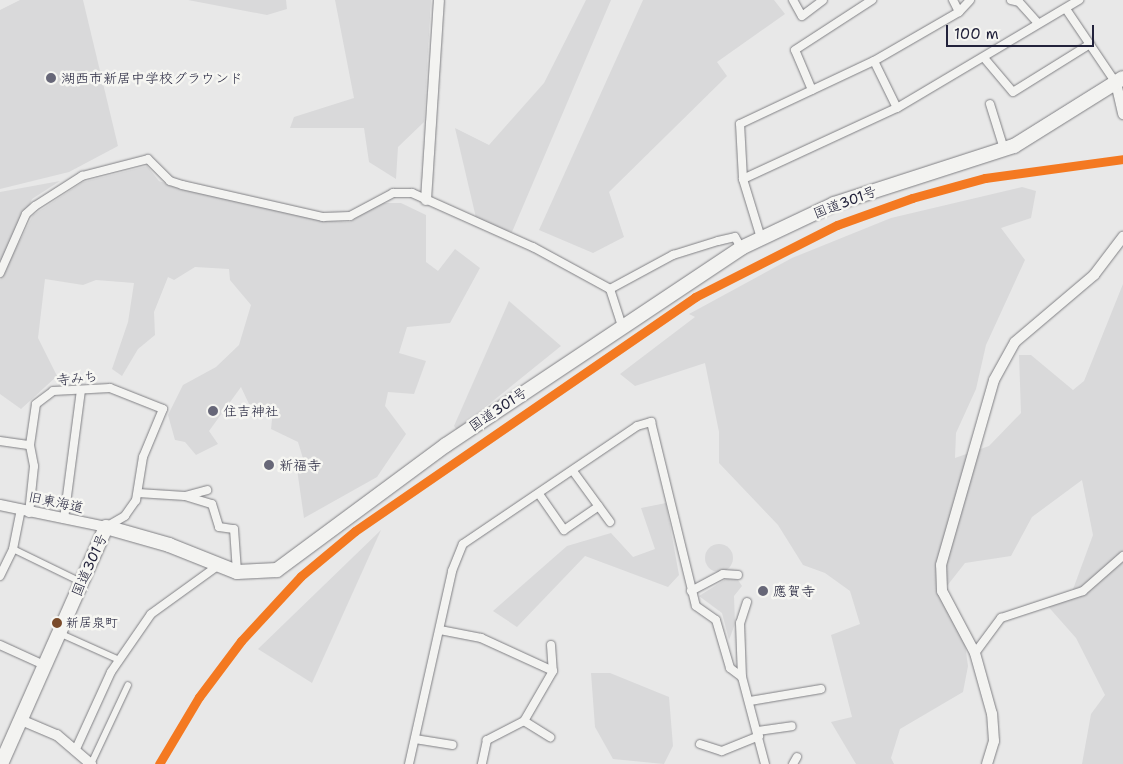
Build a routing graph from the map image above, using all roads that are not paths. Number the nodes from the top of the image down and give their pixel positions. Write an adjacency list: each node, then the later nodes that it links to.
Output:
1 (439, 0): 22 (street)
2 (793, 0): 3 (street)
3 (823, 0)
4 (872, 0): 16 (street)
5 (953, 0): 10 (street)
6 (970, 0): 10 (street)
7 (1010, 0): 11 (street)
8 (1079, 0): 9 (street)
9 (1066, 10): 11 (street); 12 (street)
10 (959, 12): 14 (street)
11 (1038, 24): 13 (street)
12 (1090, 44): 13 (street); 15 (street)
13 (985, 59): 18 (street)
14 (874, 61): 16 (street); 18 (street)
15 (1120, 80): 19 (street); 20 (highway, 国道301号)
16 (812, 90): 21 (street)
17 (990, 104): 20 (street)
18 (896, 108): 21 (street)
19 (1123, 114)
20 (1004, 149): 24 (highway, 国道301号)
21 (743, 179): 24 (street)
22 (426, 200): 26 (street); 27 (street)
23 (1123, 237): 56 (street)
24 (761, 238): 25 (highway, 国道301号)
25 (741, 248): 27 (street); 28 (highway, 国道301号)
26 (0, 272)
27 (610, 289): 28 (street)
28 (622, 325): 46 (highway, 国道301号)
29 (81, 390): 31 (street, 寺みち); 34 (street, 寺みち); 40 (street)
30 (0, 441): 31 (street)
31 (30, 445): 39 (street, 寺みち)
32 (573, 471): 35 (street); 38 (street); 50 (street)
33 (207, 490): 36 (street)
34 (138, 493): 36 (street); 42 (street)
35 (539, 494): 38 (street); 52 (street)
36 (185, 496): 46 (street)
37 (0, 505): 39 (street, 旧東海道)
38 (599, 506): 41 (street)
39 (25, 511): 40 (street, 旧東海道); 43 (street, 寺みち)
40 (64, 519): 42 (street, 旧東海道)
41 (610, 522)
42 (106, 527): 45 (highway, 国道301号); 49 (highway, 国道301号)
43 (13, 549): 48 (street, 寺みち); 49 (street)
44 (1123, 556): 56 (street)
45 (219, 565): 46 (highway, 国道301号); 57 (street)
46 (237, 572)
47 (738, 575): 50 (street)
48 (0, 576)
49 (81, 582): 53 (highway, 国道301号)
50 (691, 591): 60 (street)
51 (747, 602): 60 (street)
52 (440, 630): 59 (street); 69 (street)
53 (58, 633): 57 (street); 58 (highway, 国道301号)
54 (0, 645): 58 (street)
55 (550, 645): 59 (street)
56 (975, 653): 78 (street)
57 (119, 660): 72 (street)
58 (44, 665): 64 (highway, 国道301号)
59 (553, 671): 65 (street)
60 (742, 677): 63 (street)
61 (128, 685): 74 (street)
62 (821, 689): 63 (street)
63 (750, 701): 67 (street)
64 (21, 720): 72 (street); 73 (highway, 国道301号)
65 (524, 721): 68 (street); 76 (street)
66 (792, 726): 67 (street)
67 (758, 734): 70 (street); 77 (street)
68 (550, 737)
69 (415, 739): 71 (street); 75 (street)
70 (700, 744)
71 (453, 745)
72 (75, 751): 74 (street)
73 (1, 764)
74 (91, 764)
75 (409, 764)
76 (482, 764)
77 (766, 764)
78 (987, 764)

